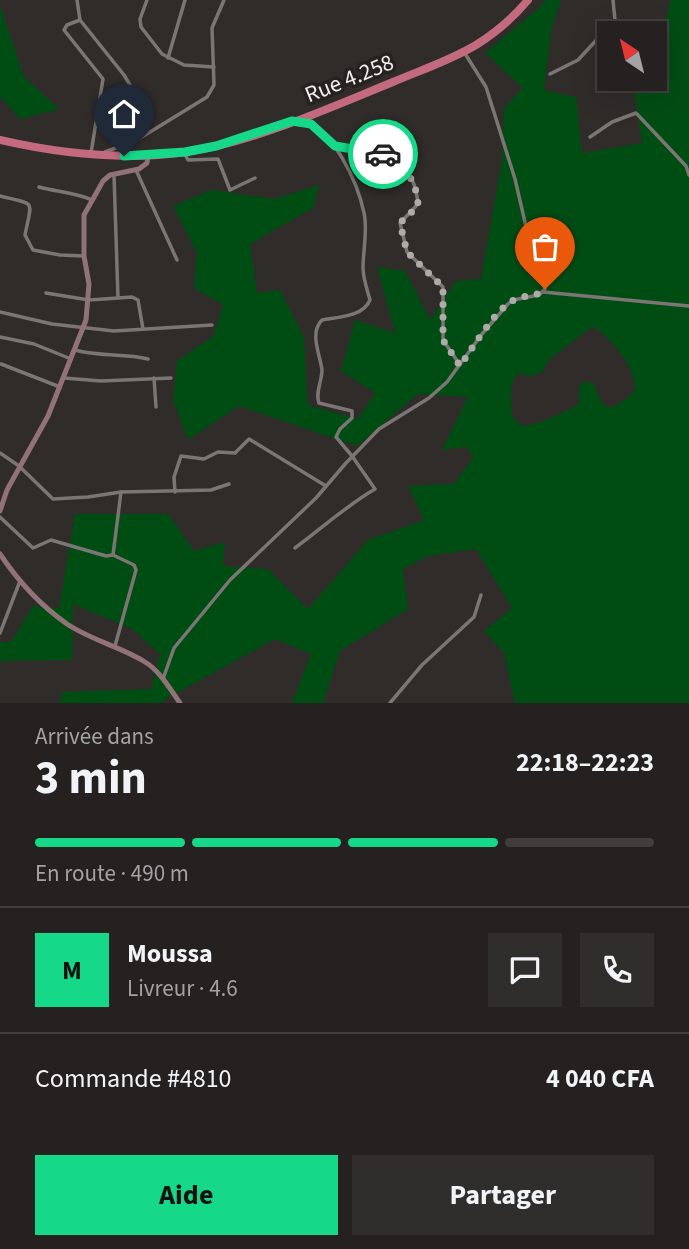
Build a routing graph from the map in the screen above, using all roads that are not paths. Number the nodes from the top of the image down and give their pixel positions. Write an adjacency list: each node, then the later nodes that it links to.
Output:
1 (77, 0): 7 (street)
2 (147, 0): 9 (street)
3 (185, 0): 9 (street)
4 (224, 0): 10 (street)
5 (528, 0): 8 (highway, Rue 4.258)
6 (613, 0): 11 (street)
7 (80, 20): 13 (street); 18 (street)
8 (464, 52): 12 (highway, Rue 4.258); 29 (street)
9 (168, 58): 10 (street)
10 (214, 67): 13 (street)
11 (550, 74)
12 (292, 121): 16 (street); 17 (highway, Rue 4.258)
13 (145, 135): 18 (street)
14 (590, 137): 22 (street)
15 (0, 140): 18 (highway, Rue 4.258)
16 (335, 146): 43 (street); 50 (street)
17 (185, 152): 19 (highway, Rue 4.258); 23 (street)
18 (95, 155): 19 (highway, Rue 4.258)
19 (148, 156): 20 (street)
20 (136, 170): 21 (street); 28 (street)
21 (114, 173): 26 (street); 31 (street)
22 (689, 176)
23 (255, 178)
24 (39, 187): 26 (street)
25 (0, 196): 27 (street)
26 (92, 200): 27 (street)
27 (83, 256): 32 (street)
28 (177, 261)
29 (543, 292): 33 (street); 43 (street)
30 (46, 293): 32 (street)
31 (118, 298): 32 (street); 37 (street)
32 (89, 300): 36 (street)
33 (689, 306)
34 (0, 312): 36 (street)
35 (212, 325): 37 (street)
36 (84, 328): 37 (street); 39 (street)
37 (143, 329)
38 (0, 337): 40 (street)
39 (75, 350): 40 (street); 41 (street)
40 (71, 359): 44 (street)
41 (148, 359)
42 (1, 365): 47 (street)
43 (460, 366): 50 (street)
44 (64, 378): 45 (street); 47 (street)
45 (154, 378): 46 (street); 48 (street)
46 (171, 378)
47 (60, 387): 51 (street)
48 (156, 407)
49 (0, 453): 51 (street)
50 (352, 456): 53 (street); 58 (street)
51 (19, 466): 54 (street); 56 (street)
52 (229, 484): 55 (street)
53 (326, 486): 55 (street); 65 (street)
54 (121, 492): 55 (street); 60 (street)
55 (175, 492)
56 (0, 511)
57 (0, 517): 60 (street)
58 (295, 548)
59 (0, 554): 61 (street)
60 (113, 555): 64 (street)
61 (20, 581): 63 (street); 64 (street)
62 (481, 595): 67 (street)
63 (0, 633)
64 (115, 648): 65 (street)
65 (163, 679): 66 (street)
66 (180, 703)
67 (390, 703)

